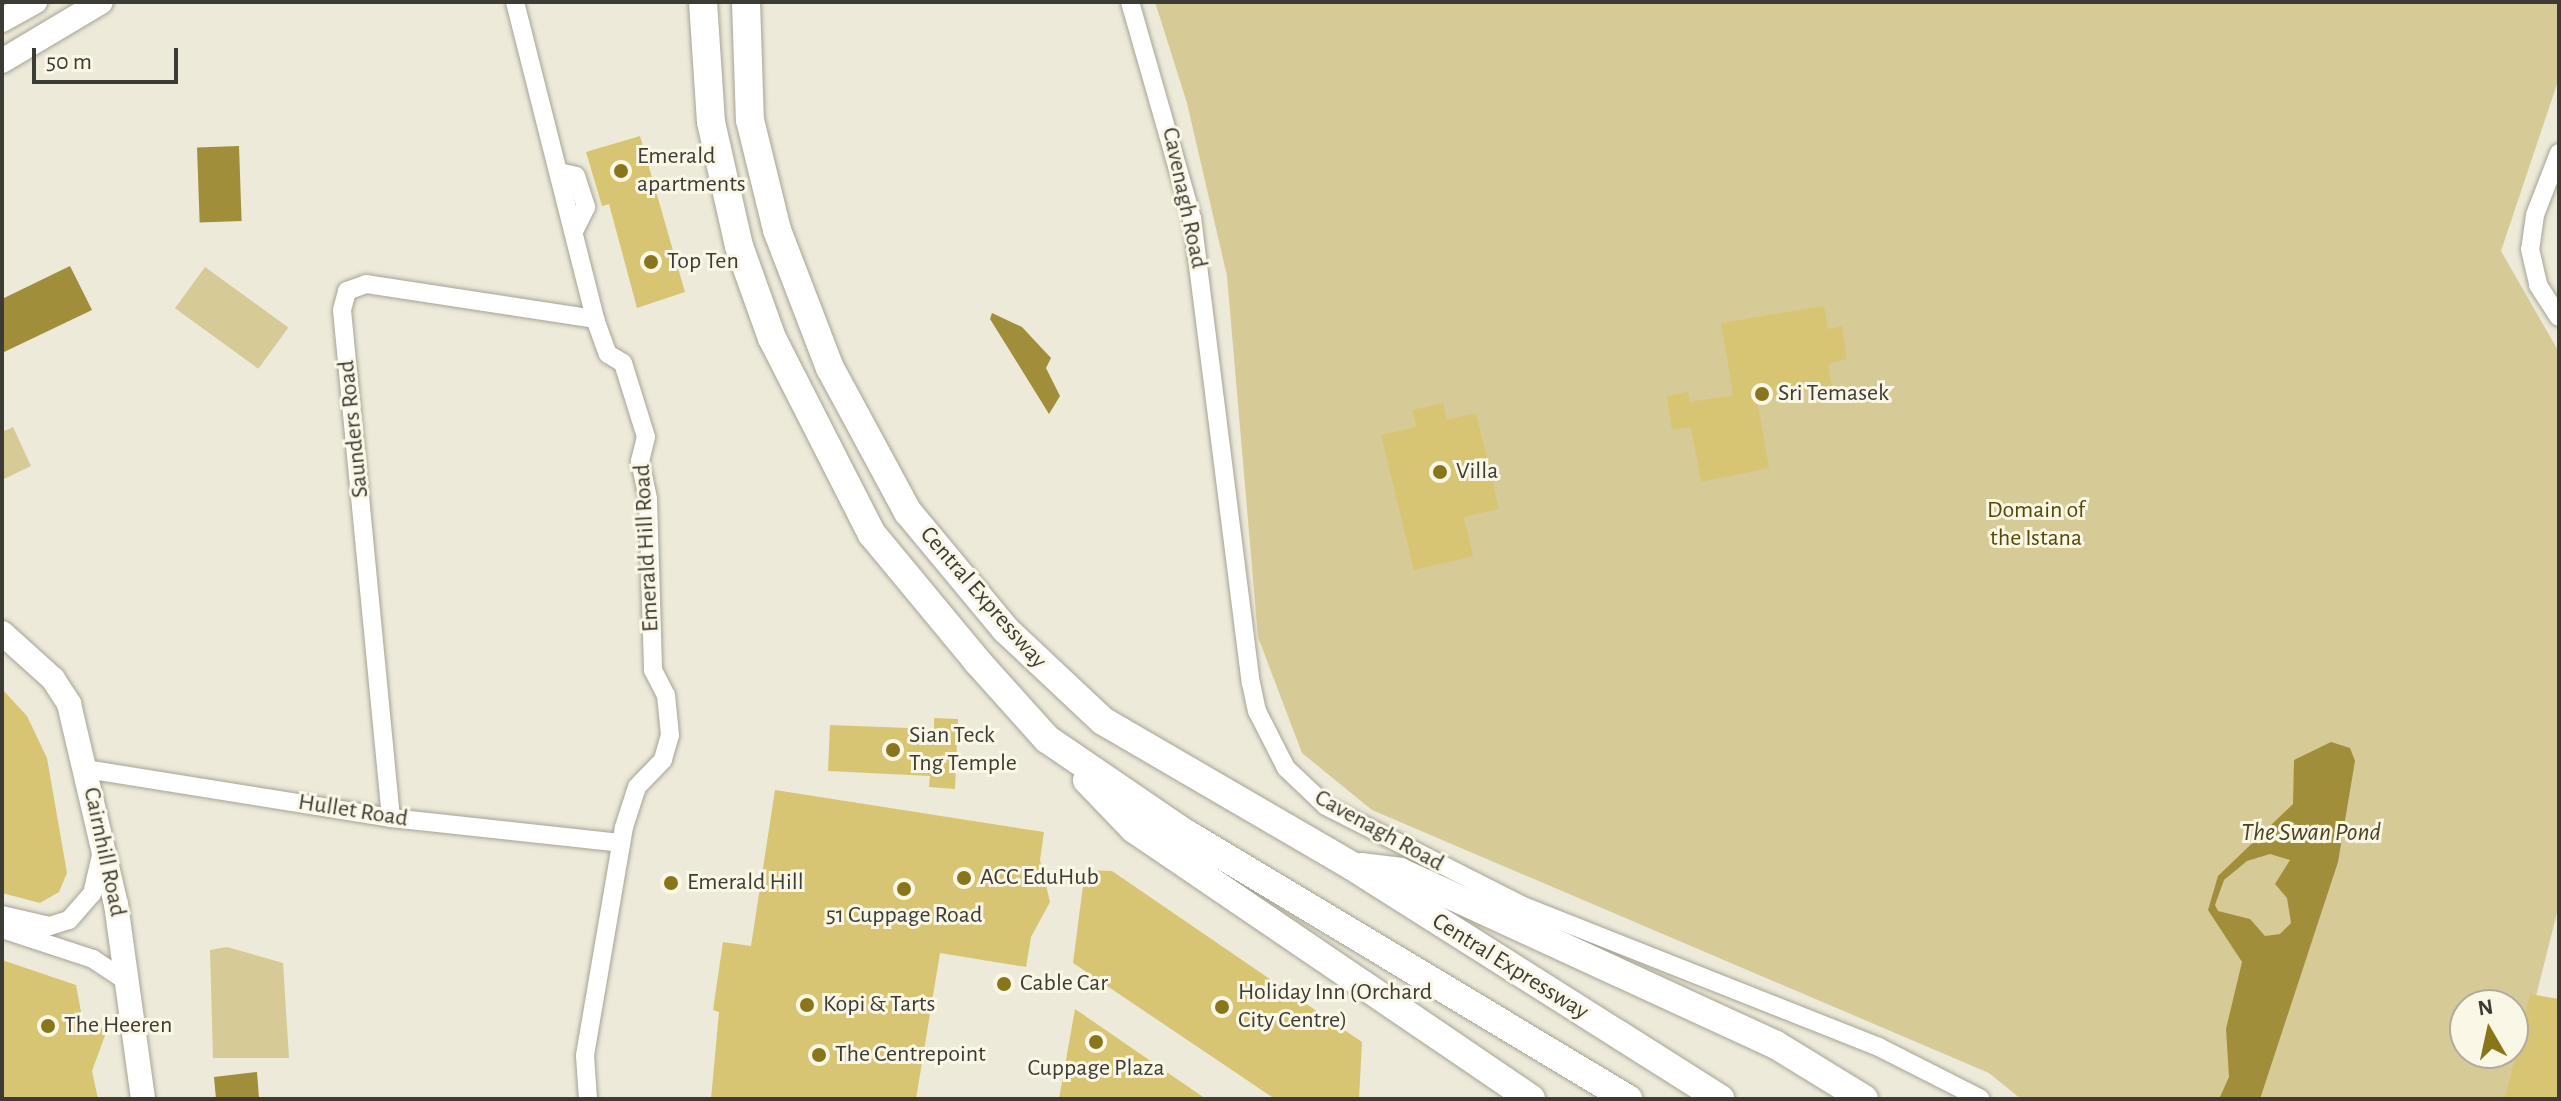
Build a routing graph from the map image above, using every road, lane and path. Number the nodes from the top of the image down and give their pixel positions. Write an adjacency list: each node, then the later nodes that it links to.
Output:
1 (35, 2): 7 (main road)
2 (101, 2): 8 (main road)
3 (515, 2): 11 (street, Emerald Hill Road)
4 (703, 2): 13 (highway, Central Expressway)
5 (746, 2): 18 (highway, Central Expressway)
6 (1130, 2): 29 (street, Cavenagh Road)
7 (2, 20)
8 (2, 61)
9 (2559, 153): 10 (street)
10 (2559, 317)
11 (595, 319): 15 (street, Saunders Road); 16 (street, Emerald Hill Road)
12 (2, 633): 14 (main road, Cairnhill Road)
13 (1047, 739): 25 (highway); 26 (highway, Central Expressway)
14 (86, 769): 15 (street, Hullet Road); 17 (main road, Cairnhill Road)
15 (391, 818): 16 (street, Hullet Road)
16 (621, 843): 24 (street, Emerald Hill Road)
17 (103, 849): 19 (street); 21 (main road, Cairnhill Road)
18 (1352, 866): 22 (highway); 27 (highway, Central Expressway)
19 (2, 915)
20 (2, 929): 21 (street)
21 (129, 983): 23 (main road, Cairnhill Road)
22 (1846, 1089): 28 (highway)
23 (143, 1099)
24 (588, 1099)
25 (1531, 1099)
26 (1628, 1099)
27 (1721, 1099)
28 (1864, 1099)
29 (1981, 1099)

